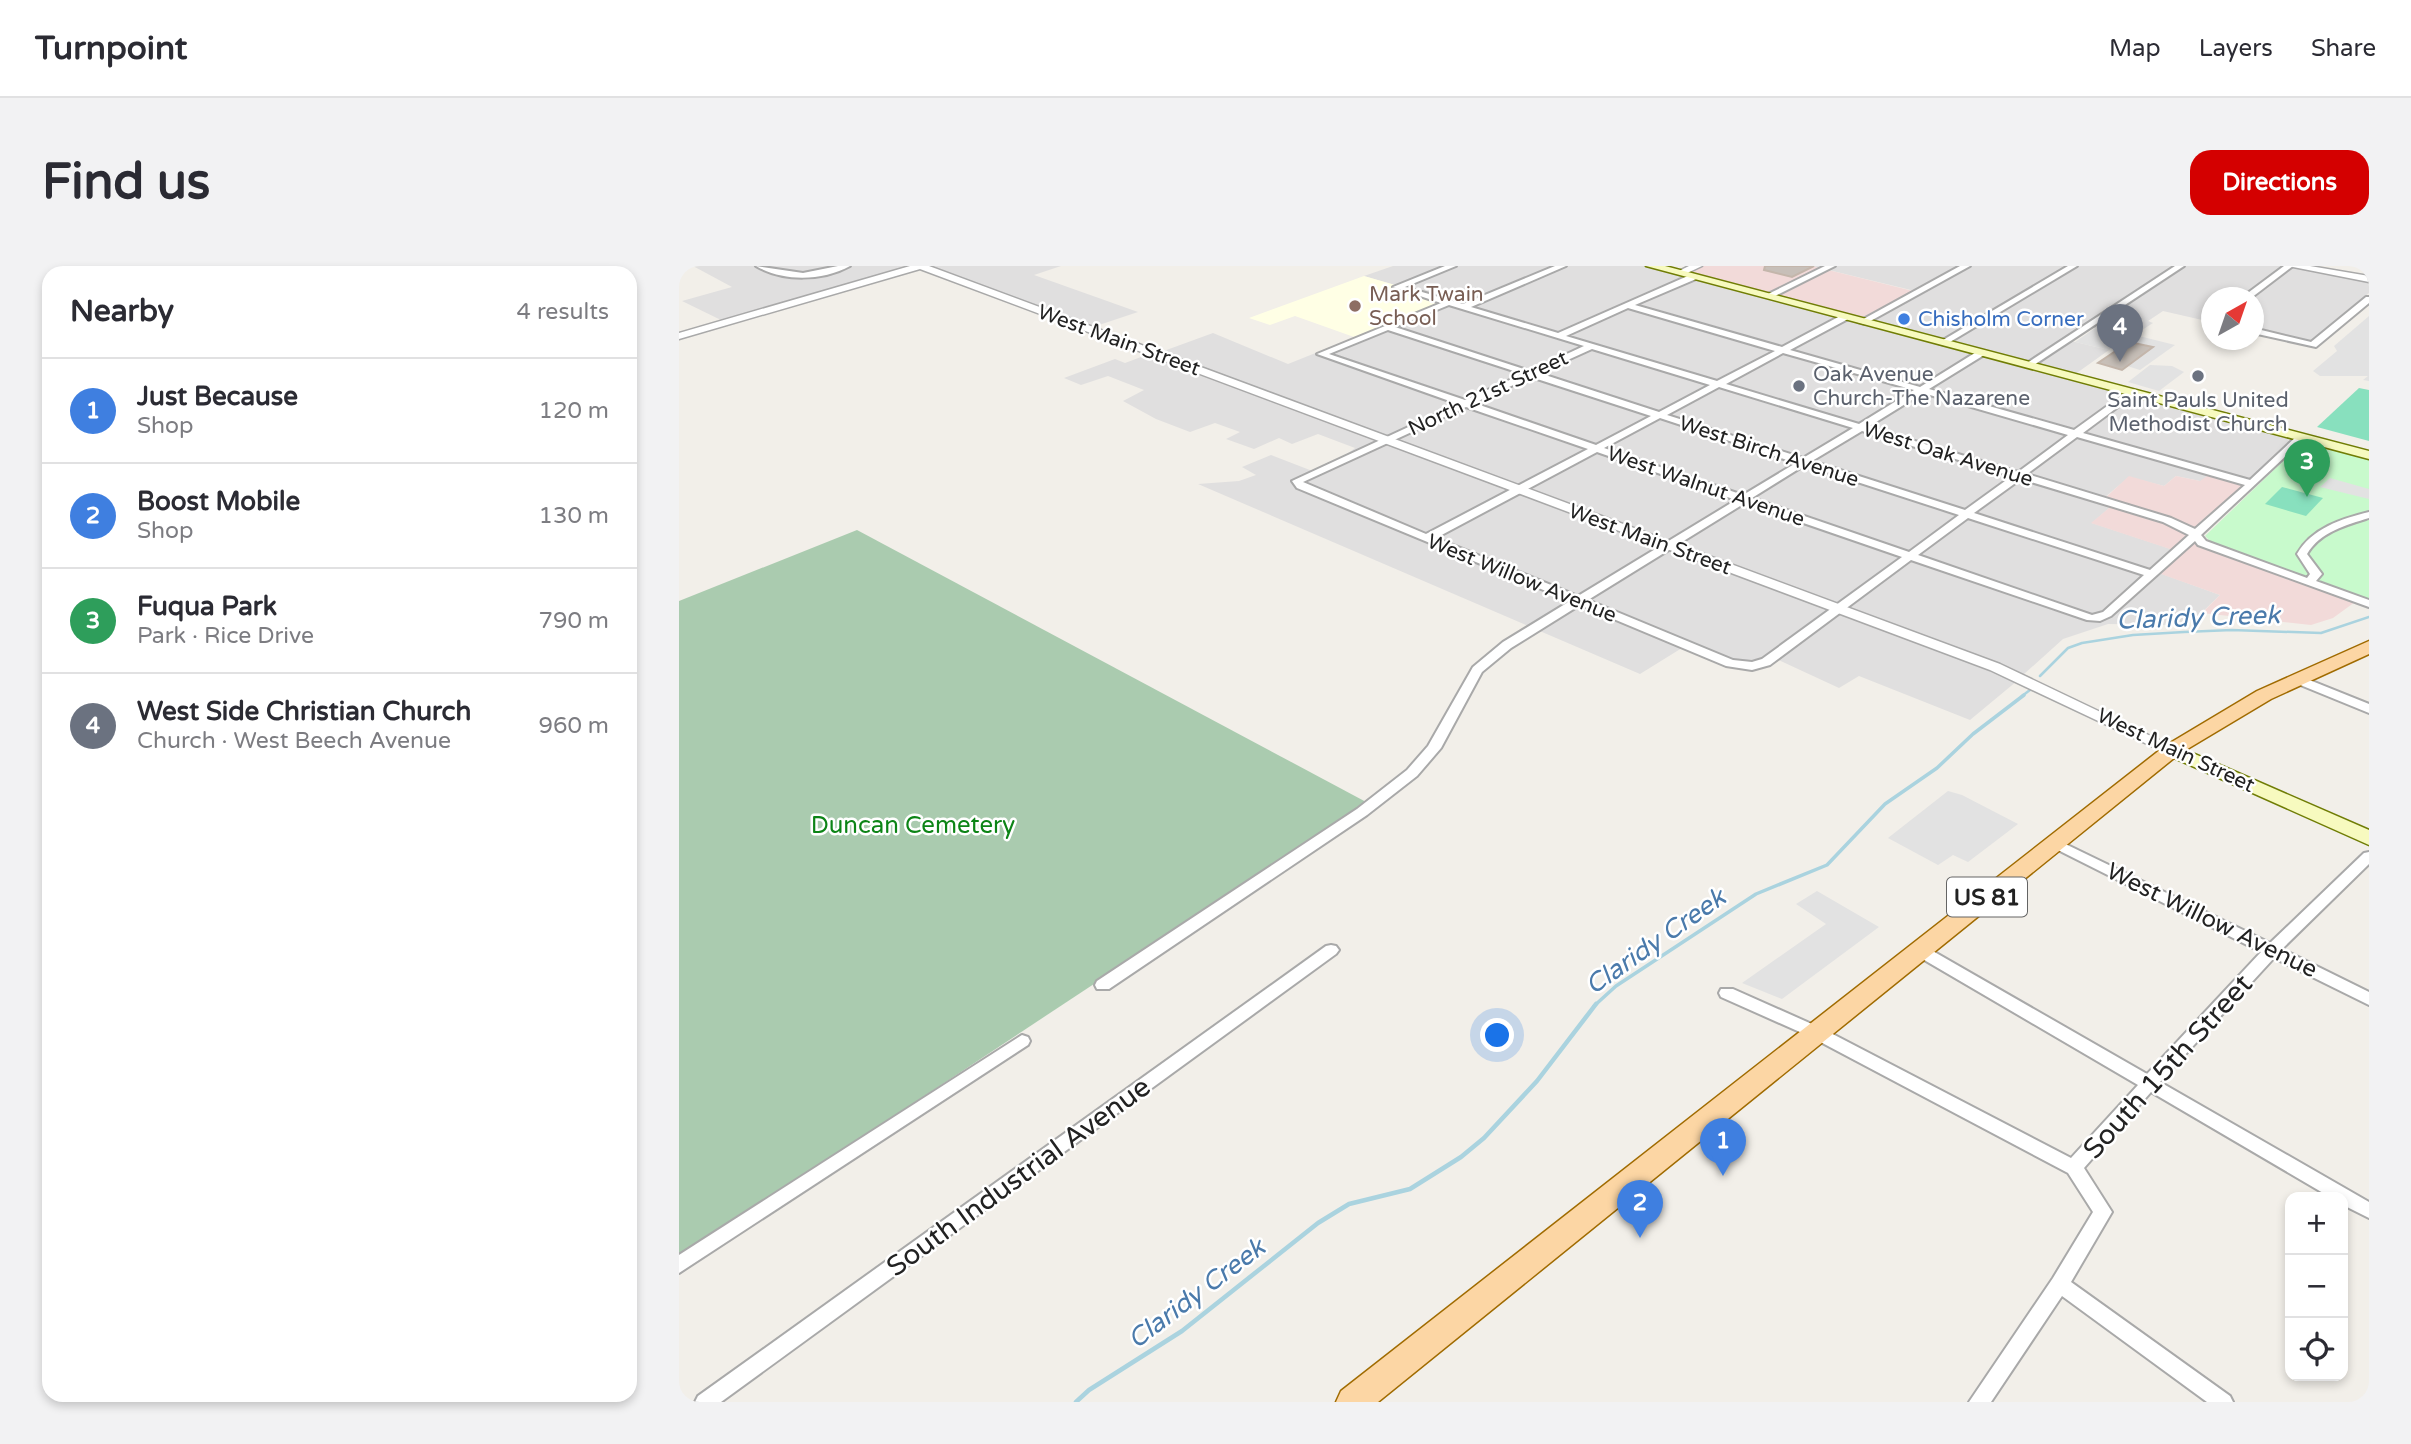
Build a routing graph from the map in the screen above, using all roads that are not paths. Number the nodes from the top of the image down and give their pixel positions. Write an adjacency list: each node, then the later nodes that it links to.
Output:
1 (846, 266): 11 (street)
2 (920, 266): 24 (street); 40 (street, West Main Street)
3 (1452, 266): 17 (street, West Oak Avenue)
4 (1562, 266): 19 (street)
5 (1652, 266): 12 (main road)
6 (1831, 266): 15 (street)
7 (1966, 266): 21 (street)
8 (2073, 266): 26 (street)
9 (2180, 266): 30 (street)
10 (2291, 266): 13 (street); 14 (street)
11 (763, 267)
12 (1690, 272): 15 (main road); 18 (street, North 21st Street)
13 (2369, 279)
14 (2261, 287)
15 (1768, 296): 20 (main road)
16 (2369, 299): 23 (street)
17 (1448, 303): 19 (street, West Oak Avenue); 22 (street)
18 (1628, 306): 25 (street, North 21st Street); 28 (street)
19 (1463, 307): 25 (street, West Oak Avenue)
20 (1846, 317): 21 (main road); 28 (street)
21 (1862, 322): 26 (main road)
22 (1386, 327): 31 (street, West Birch Avenue); 35 (street, West Walnut Avenue)
23 (2264, 333)
24 (679, 336)
25 (1558, 336): 27 (street, West Oak Avenue)
26 (1942, 343): 29 (main road)
27 (1591, 346): 31 (street, North 21st Street); 32 (street, West Oak Avenue)
28 (1784, 349): 32 (street); 33 (street)
29 (1982, 353): 30 (main road); 33 (street)
30 (2028, 365): 34 (main road)
31 (1530, 374): 35 (street, North 21st Street); 36 (street, West Birch Avenue)
32 (1718, 385): 36 (street); 37 (street, West Oak Avenue)
33 (1922, 389): 37 (street); 38 (street)
34 (2131, 393): 38 (street); 39 (main road)
35 (1467, 403): 40 (street, North 21st Street); 41 (street, West Walnut Avenue)
36 (1659, 416): 41 (street); 43 (street, West Birch Avenue)
37 (1860, 427): 43 (street); 44 (street, West Oak Avenue)
38 (2075, 432): 44 (street); 46 (street)
39 (2301, 437): 42 (main road); 46 (street)
40 (1386, 440): 45 (street, North 21st Street); 47 (street, West Main Street)
41 (1597, 449): 47 (street); 48 (street, West Walnut Avenue)
42 (2369, 455)
43 (1803, 463): 48 (street); 49 (street, West Birch Avenue)
44 (2018, 476): 49 (street); 51 (street, West Oak Avenue)
45 (1297, 481): 52 (street, West Willow Avenue)
46 (2252, 484): 51 (street)
47 (1518, 490): 52 (street); 53 (street, West Main Street)
48 (1744, 498): 53 (street); 54 (street, West Walnut Avenue)
49 (1966, 514): 54 (street); 55 (street, West Birch Avenue)
50 (2369, 515): 56 (street)
51 (2195, 537): 55 (street); 56 (street, West Oak Avenue)
52 (1425, 539): 57 (street, West Willow Avenue)
53 (1669, 546): 57 (street); 59 (street, West Main Street)
54 (1910, 555): 55 (street, West Walnut Avenue); 59 (street)
55 (2152, 574)
56 (2309, 583): 58 (street, West Oak Avenue)
57 (1579, 601): 59 (street, West Willow Avenue); 70 (street)
58 (2369, 604)
59 (1839, 609): 63 (street, West Main Street)
60 (2369, 648): 61 (main road, US 81)
61 (2297, 679): 62 (street); 63 (main road, US 81)
62 (2369, 709)
63 (2172, 750): 64 (main road, West Main Street); 65 (main road, US 81)
64 (2369, 838)
65 (2055, 843): 67 (street, West Willow Avenue); 69 (main road, US 81)
66 (2369, 856): 67 (street, South 15th Street)
67 (2273, 949): 72 (street, West Willow Avenue); 75 (street, South 15th Street)
68 (1332, 950): 80 (street, South Industrial Avenue)
69 (1919, 950): 73 (main road, US 81); 75 (street)
70 (1103, 985)
71 (1727, 993): 73 (street)
72 (2369, 999)
73 (1817, 1033): 76 (street); 81 (main road, US 81)
74 (1021, 1041): 78 (street)
75 (2149, 1085): 76 (street, South 15th Street); 77 (street)
76 (2074, 1168): 79 (street, South 15th Street)
77 (2369, 1211)
78 (679, 1265)
79 (2060, 1284): 82 (street, South 15th Street); 83 (street)
80 (705, 1402)
81 (1353, 1402)
82 (1979, 1402)
83 (2223, 1402)

